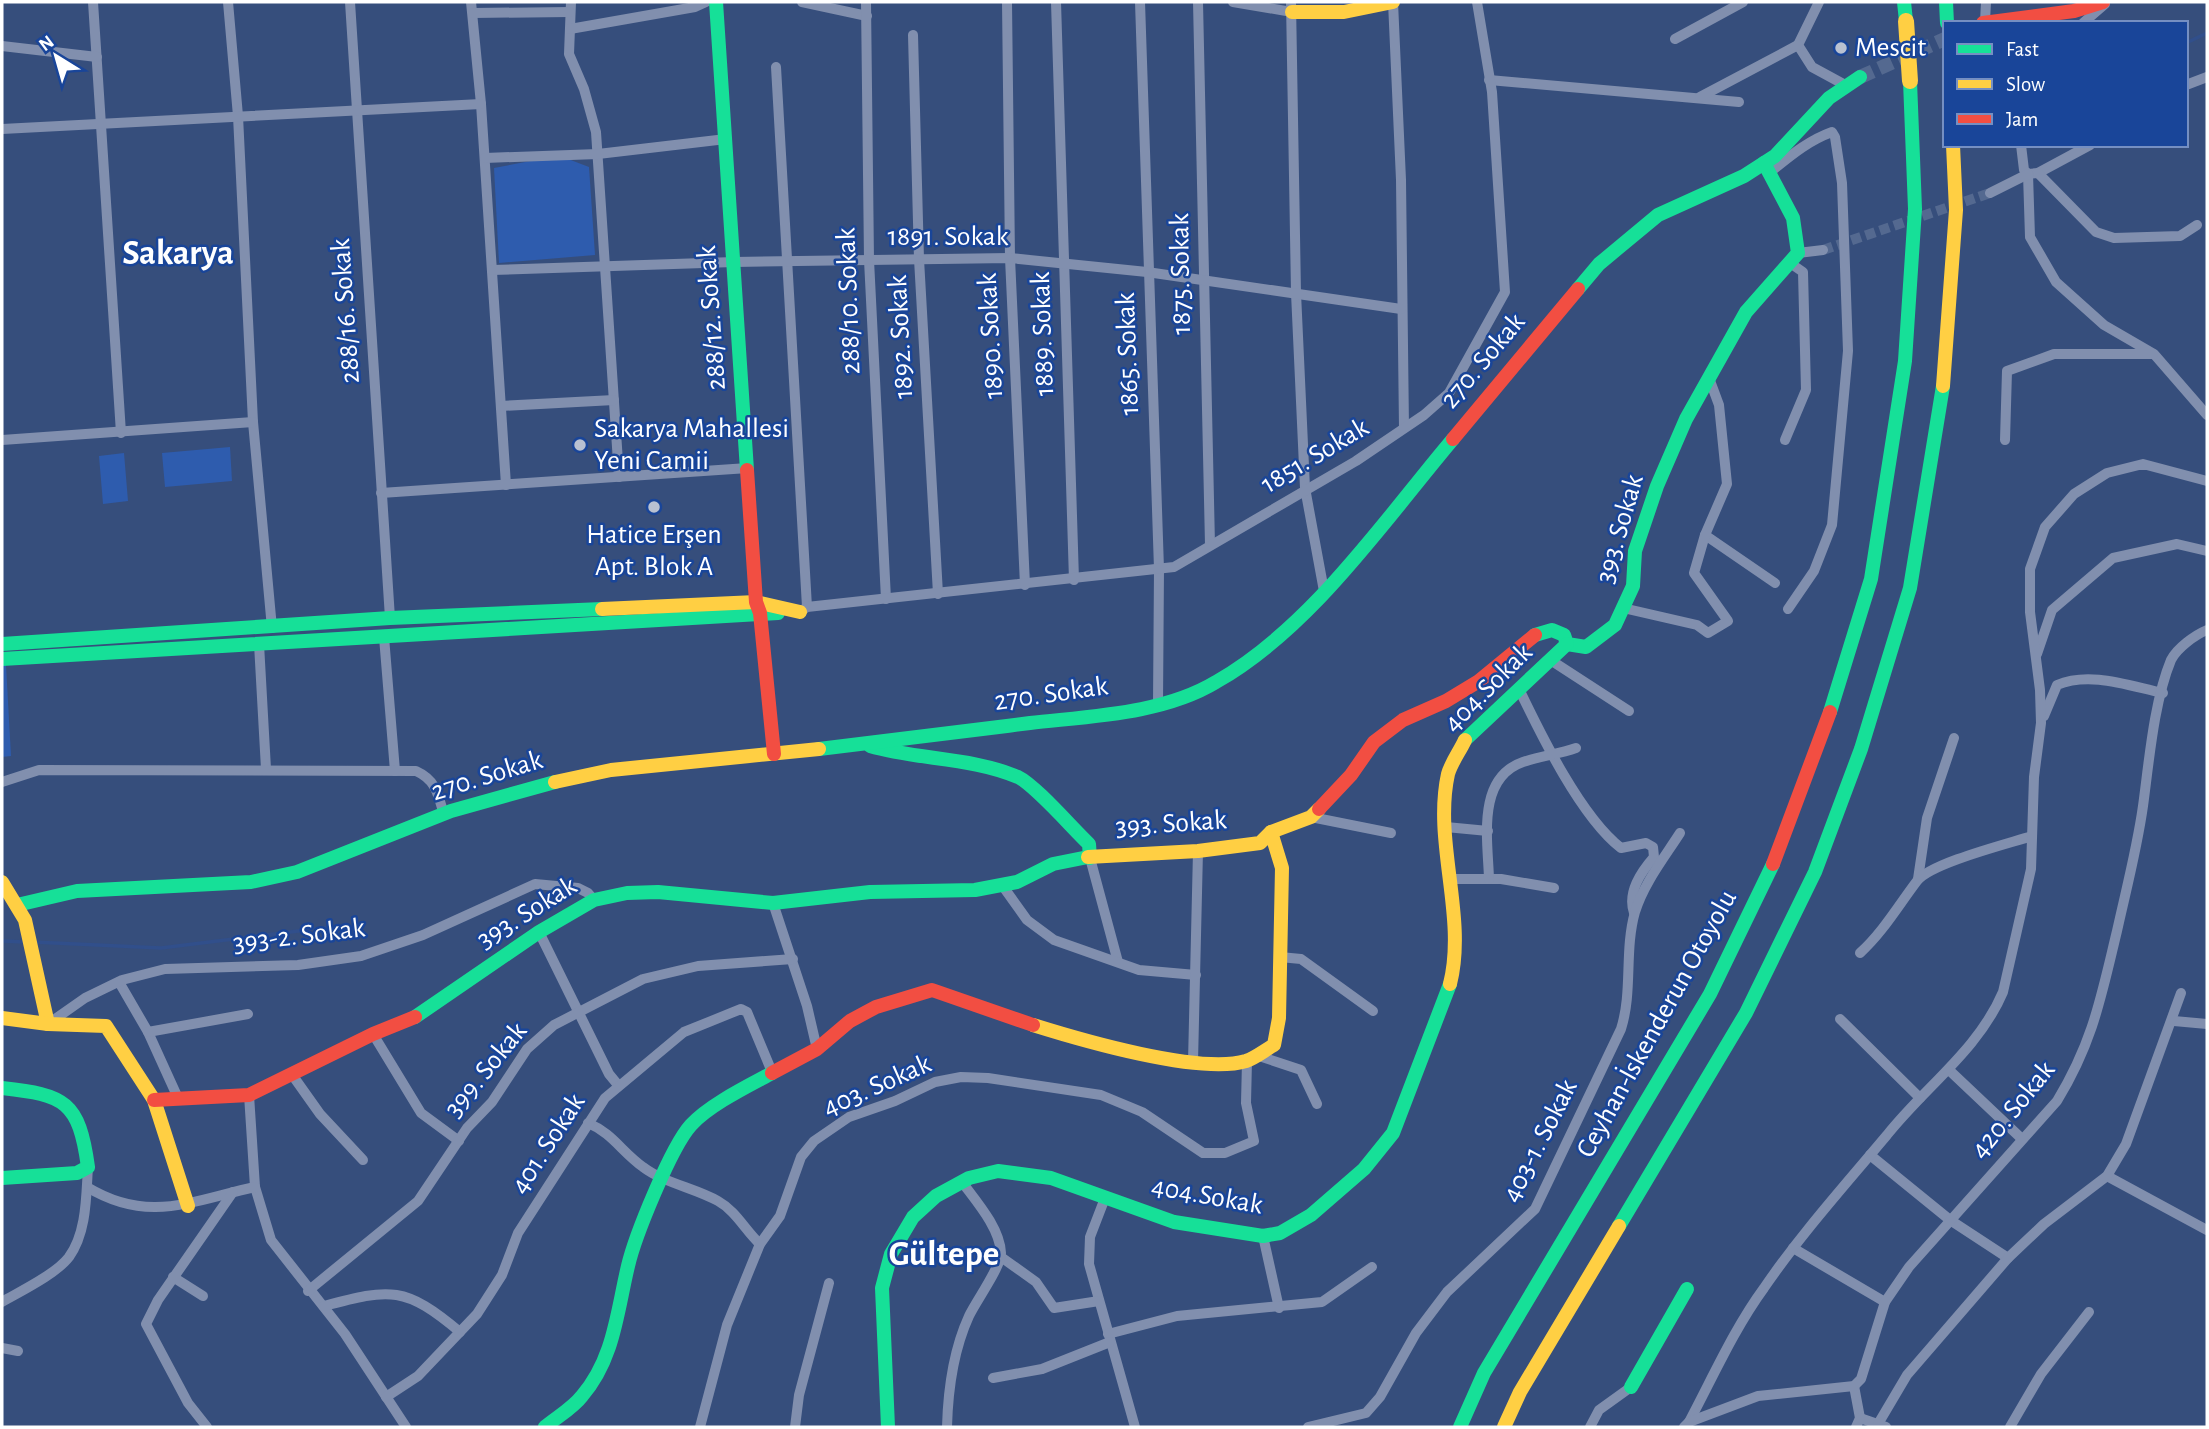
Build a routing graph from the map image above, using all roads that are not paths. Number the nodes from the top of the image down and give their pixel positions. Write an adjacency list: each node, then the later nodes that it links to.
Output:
1 (93, 2): 35 (street)
2 (228, 2): 45 (street)
3 (350, 2): 44 (street, 288/16. Sokak)
4 (471, 2): 24 (street)
5 (706, 2): 30 (street)
6 (716, 2): 48 (main road, 288/12. Sokak)
7 (802, 2): 25 (street)
8 (866, 2): 25 (street, 288/10. Sokak)
9 (1007, 2): 59 (street, 1890. Sokak)
10 (1056, 2): 65 (street, 1889. Sokak)
11 (1140, 2): 68 (street, 1865. Sokak)
12 (1198, 2): 69 (street, 1875. Sokak)
13 (1233, 2): 23 (street)
14 (1393, 2): 23 (main road); 71 (street)
15 (1477, 2): 38 (street, 1851. Sokak)
16 (1743, 2): 32 (street)
17 (1819, 2): 33 (street)
18 (1905, 2): 231 (main road, Ceyhan-İskenderun Otoyolu, bridge)
19 (1946, 2): 26 (main road)
20 (1986, 2): 27 (street)
21 (2106, 2): 28 (main road); 29 (street)
22 (571, 7): 24 (street); 30 (street)
23 (1292, 7): 70 (street)
24 (472, 13): 43 (street)
25 (866, 16): 62 (street, 288/10. Sokak)
26 (1947, 21)
27 (1984, 21)
28 (1993, 21)
29 (2086, 21)
30 (570, 29): 52 (street)
31 (913, 35): 61 (street, 1892. Sokak)
32 (1675, 39)
33 (1798, 45): 39 (street); 41 (street)
34 (2, 46): 35 (street)
35 (97, 57): 46 (street)
36 (776, 67): 63 (street)
37 (2207, 77): 40 (street)
38 (1489, 80): 41 (street); 78 (street, 1851. Sokak)
39 (1853, 82): 54 (main road, 270. Sokak)
40 (2188, 84)
41 (1698, 98): 42 (street)
42 (1739, 102)
43 (481, 104): 44 (street); 53 (street)
44 (355, 109): 45 (street); 88 (street, 288/16. Sokak)
45 (238, 116): 46 (street); 77 (street)
46 (101, 123): 47 (street); 79 (street)
47 (2, 129)
48 (726, 139): 52 (street); 64 (main road, 288/12. Sokak)
49 (1953, 147): 232 (main road)
50 (2021, 147): 55 (street)
51 (2086, 147): 55 (street)
52 (598, 154): 53 (street); 66 (street)
53 (485, 158): 67 (street)
54 (1767, 168): 60 (main road); 96 (main road, 270. Sokak); 101 (street)
55 (2033, 173): 56 (street); 57 (street); 72 (street)
56 (1990, 193)
57 (2197, 225)
58 (1823, 250): 60 (street)
59 (1010, 258): 61 (street, 1891. Sokak); 65 (street, 1891. Sokak); 95 (street, 1890. Sokak)
60 (1794, 258): 73 (main road, 393. Sokak); 81 (street)
61 (919, 259): 62 (street, 1891. Sokak); 97 (street, 1892. Sokak)
62 (869, 260): 63 (street, 1891. Sokak); 98 (street, 288/10. Sokak)
63 (789, 261): 64 (street, 1891. Sokak); 102 (street)
64 (734, 262): 66 (street, 1891. Sokak); 83 (main road, 288/12. Sokak)
65 (1063, 263): 68 (street, 1891. Sokak); 93 (street, 1889. Sokak)
66 (605, 265): 67 (street, 1891. Sokak); 74 (street)
67 (492, 270): 75 (street)
68 (1147, 272): 69 (street, 1891. Sokak); 92 (street, 1865. Sokak)
69 (1204, 279): 70 (street, 1891. Sokak); 90 (street, 1875. Sokak)
70 (1296, 293): 71 (street, 1891. Sokak); 87 (street)
71 (1401, 309): 78 (street)
72 (2154, 354): 76 (street); 82 (street)
73 (1709, 378): 89 (street); 100 (main road, 393. Sokak)
74 (614, 400): 75 (street); 84 (street)
75 (501, 406): 86 (street)
76 (2207, 415)
77 (253, 422): 79 (street); 104 (street)
78 (1404, 428): 87 (street, 1851. Sokak)
79 (121, 433): 80 (street)
80 (2, 440)
81 (1785, 440)
82 (2005, 440)
83 (748, 468): 84 (street); 99 (main road, 288/12. Sokak)
84 (619, 477): 86 (street)
85 (2207, 481): 110 (street)
86 (506, 485): 88 (street)
87 (1306, 488): 90 (street, 1851. Sokak); 96 (street)
88 (381, 493): 103 (street, 288/16. Sokak)
89 (1705, 535): 94 (street); 100 (street)
90 (1210, 545): 92 (street, 1851. Sokak)
91 (2207, 551): 110 (street)
92 (1159, 569): 93 (street, 1851. Sokak); 115 (street, 1865. Sokak)
93 (1074, 580): 95 (street, 1851. Sokak)
94 (1775, 583)
95 (1025, 585): 97 (street, 1851. Sokak)
96 (1324, 592): 115 (main road, 270. Sokak)
97 (937, 594): 98 (street, 1851. Sokak)
98 (887, 599): 102 (street, 1851. Sokak)
99 (758, 608): 102 (main road); 103 (main road); 106 (main road); 121 (main road, 288/12. Sokak)
100 (1623, 608): 109 (main road, 393. Sokak)
101 (1788, 609)
102 (804, 610)
103 (390, 618): 104 (main road)
104 (272, 628): 107 (main road)
105 (2207, 630): 114 (street, 420. Sokak)
106 (384, 637): 108 (main road); 124 (street)
107 (2, 644)
108 (259, 644): 111 (main road); 123 (street)
109 (1567, 644): 112 (main road, 404.Sokak); 127 (main road, 393. Sokak)
110 (2036, 656): 117 (street)
111 (2, 659)
112 (1552, 661): 113 (main road, 404.Sokak); 116 (street)
113 (1519, 689): 122 (street); 128 (main road, 404.Sokak)
114 (2163, 693): 117 (street); 178 (street, 420. Sokak)
115 (1158, 704): 119 (main road, 270. Sokak)
116 (1629, 711)
117 (2041, 723): 133 (street)
118 (1954, 738): 138 (street)
119 (862, 744): 121 (main road, 270. Sokak); 134 (main road)
120 (1576, 748): 122 (street)
121 (774, 754): 126 (main road, 270. Sokak)
122 (1551, 756): 129 (street); 145 (street)
123 (267, 769): 124 (street); 125 (street)
124 (395, 771): 126 (street)
125 (2, 782)
126 (444, 815): 144 (main road, 270. Sokak)
127 (1311, 817): 130 (main road, 393. Sokak); 132 (street)
128 (1446, 827): 129 (street); 136 (main road, 404.Sokak)
129 (1488, 831): 137 (street)
130 (1271, 832): 135 (main road, 393. Sokak); 148 (main road)
131 (1680, 833): 145 (street, 403-1. Sokak)
132 (1391, 834)
133 (2032, 836): 138 (street); 167 (street)
134 (1089, 851): 135 (main road, 393. Sokak); 140 (main road, 393. Sokak); 150 (street)
135 (1198, 851): 151 (street)
136 (1451, 879): 137 (street); 194 (main road, 404.Sokak)
137 (1489, 879): 141 (street)
138 (1918, 879): 147 (street)
139 (2, 883): 144 (main road)
140 (1002, 885): 143 (main road, 393. Sokak); 150 (street)
141 (1554, 888)
142 (594, 900): 143 (main road, 393. Sokak); 146 (main road, 393. Sokak); 152 (street, 393-2. Sokak)
143 (774, 903): 149 (street)
144 (17, 905): 160 (main road)
145 (1634, 914): 230 (street, 403-1. Sokak)
146 (538, 932): 154 (street); 163 (main road, 393. Sokak)
147 (1860, 953)
148 (1279, 957): 155 (street); 165 (main road)
149 (793, 959): 154 (street, 399. Sokak); 164 (street)
150 (1118, 962): 151 (street)
151 (1196, 975): 166 (street)
152 (119, 982): 160 (street, 393-2. Sokak); 162 (street)
153 (2181, 993): 159 (street)
154 (580, 1010): 170 (street); 179 (street, 399. Sokak)
155 (1373, 1011)
156 (248, 1014): 162 (street)
157 (2, 1018): 160 (main road)
158 (1840, 1019): 174 (street)
159 (2174, 1021): 161 (street); 184 (street)
160 (48, 1024): 175 (main road)
161 (2207, 1024)
162 (148, 1032): 173 (street)
163 (373, 1034): 169 (main road, 393. Sokak); 179 (street)
164 (817, 1049): 166 (main road); 168 (main road)
165 (1253, 1058): 166 (main road); 176 (street); 195 (street, 403. Sokak)
166 (1193, 1062)
167 (1949, 1070): 174 (street); 178 (street)
168 (772, 1072): 170 (street, 401. Sokak); 183 (main road)
169 (293, 1076): 172 (main road, 393. Sokak); 181 (street)
170 (618, 1085): 177 (street, 401. Sokak)
171 (2, 1088): 182 (main road)
172 (249, 1095): 173 (main road, 393. Sokak); 188 (street)
173 (178, 1098): 175 (main road, 393. Sokak)
174 (1920, 1098): 180 (street)
175 (154, 1100): 191 (main road)
176 (1317, 1104)
177 (588, 1123): 183 (street); 211 (street, 401. Sokak)
178 (2022, 1139): 192 (street, 420. Sokak)
179 (459, 1141): 203 (street, 399. Sokak)
180 (1871, 1154): 192 (street); 196 (street)
181 (363, 1160)
182 (88, 1167): 185 (main road); 187 (street)
183 (662, 1176): 195 (street); 224 (main road)
184 (2107, 1176): 193 (street); 198 (street)
185 (2, 1178)
186 (962, 1182): 190 (main road, 404.Sokak); 197 (street); 227 (main road, 404.Sokak)
187 (87, 1187): 191 (street); 206 (street)
188 (255, 1187): 189 (street); 203 (street)
189 (233, 1192): 191 (street); 200 (street)
190 (1105, 1198): 194 (main road, 404.Sokak); 205 (street)
191 (188, 1206)
192 (1950, 1220): 198 (street); 207 (street, 420. Sokak)
193 (2207, 1230)
194 (1263, 1236): 209 (street)
195 (760, 1244): 225 (street, 403. Sokak)
196 (1793, 1248): 207 (street); 220 (street)
197 (1001, 1257): 205 (street); 228 (street)
198 (2008, 1258): 221 (street)
199 (1372, 1268): 209 (street)
200 (173, 1278): 204 (street); 222 (street)
201 (829, 1283): 226 (street)
202 (1687, 1289): 217 (main road)
203 (308, 1291): 208 (street)
204 (203, 1296)
205 (1099, 1301): 212 (street)
206 (2, 1302)
207 (1885, 1302): 216 (street, 420. Sokak)
208 (324, 1306): 211 (street); 218 (street)
209 (1279, 1308): 212 (street)
210 (2089, 1312): 234 (street)
211 (460, 1332): 218 (street, 401. Sokak)
212 (1109, 1338): 215 (street); 229 (street)
213 (2, 1348): 214 (street)
214 (18, 1351)
215 (993, 1378)
216 (1854, 1386): 219 (street); 220 (street)
217 (1631, 1387): 233 (street)
218 (386, 1397): 223 (street)
219 (1858, 1422): 221 (street)
220 (1687, 1425)
221 (1882, 1426)
222 (207, 1427)
223 (406, 1427)
224 (545, 1427)
225 (700, 1427)
226 (796, 1427)
227 (888, 1427)
228 (947, 1427)
229 (1135, 1427)
230 (1308, 1427)
231 (1460, 1427)
232 (1504, 1427)
233 (1590, 1427)
234 (2010, 1427)

